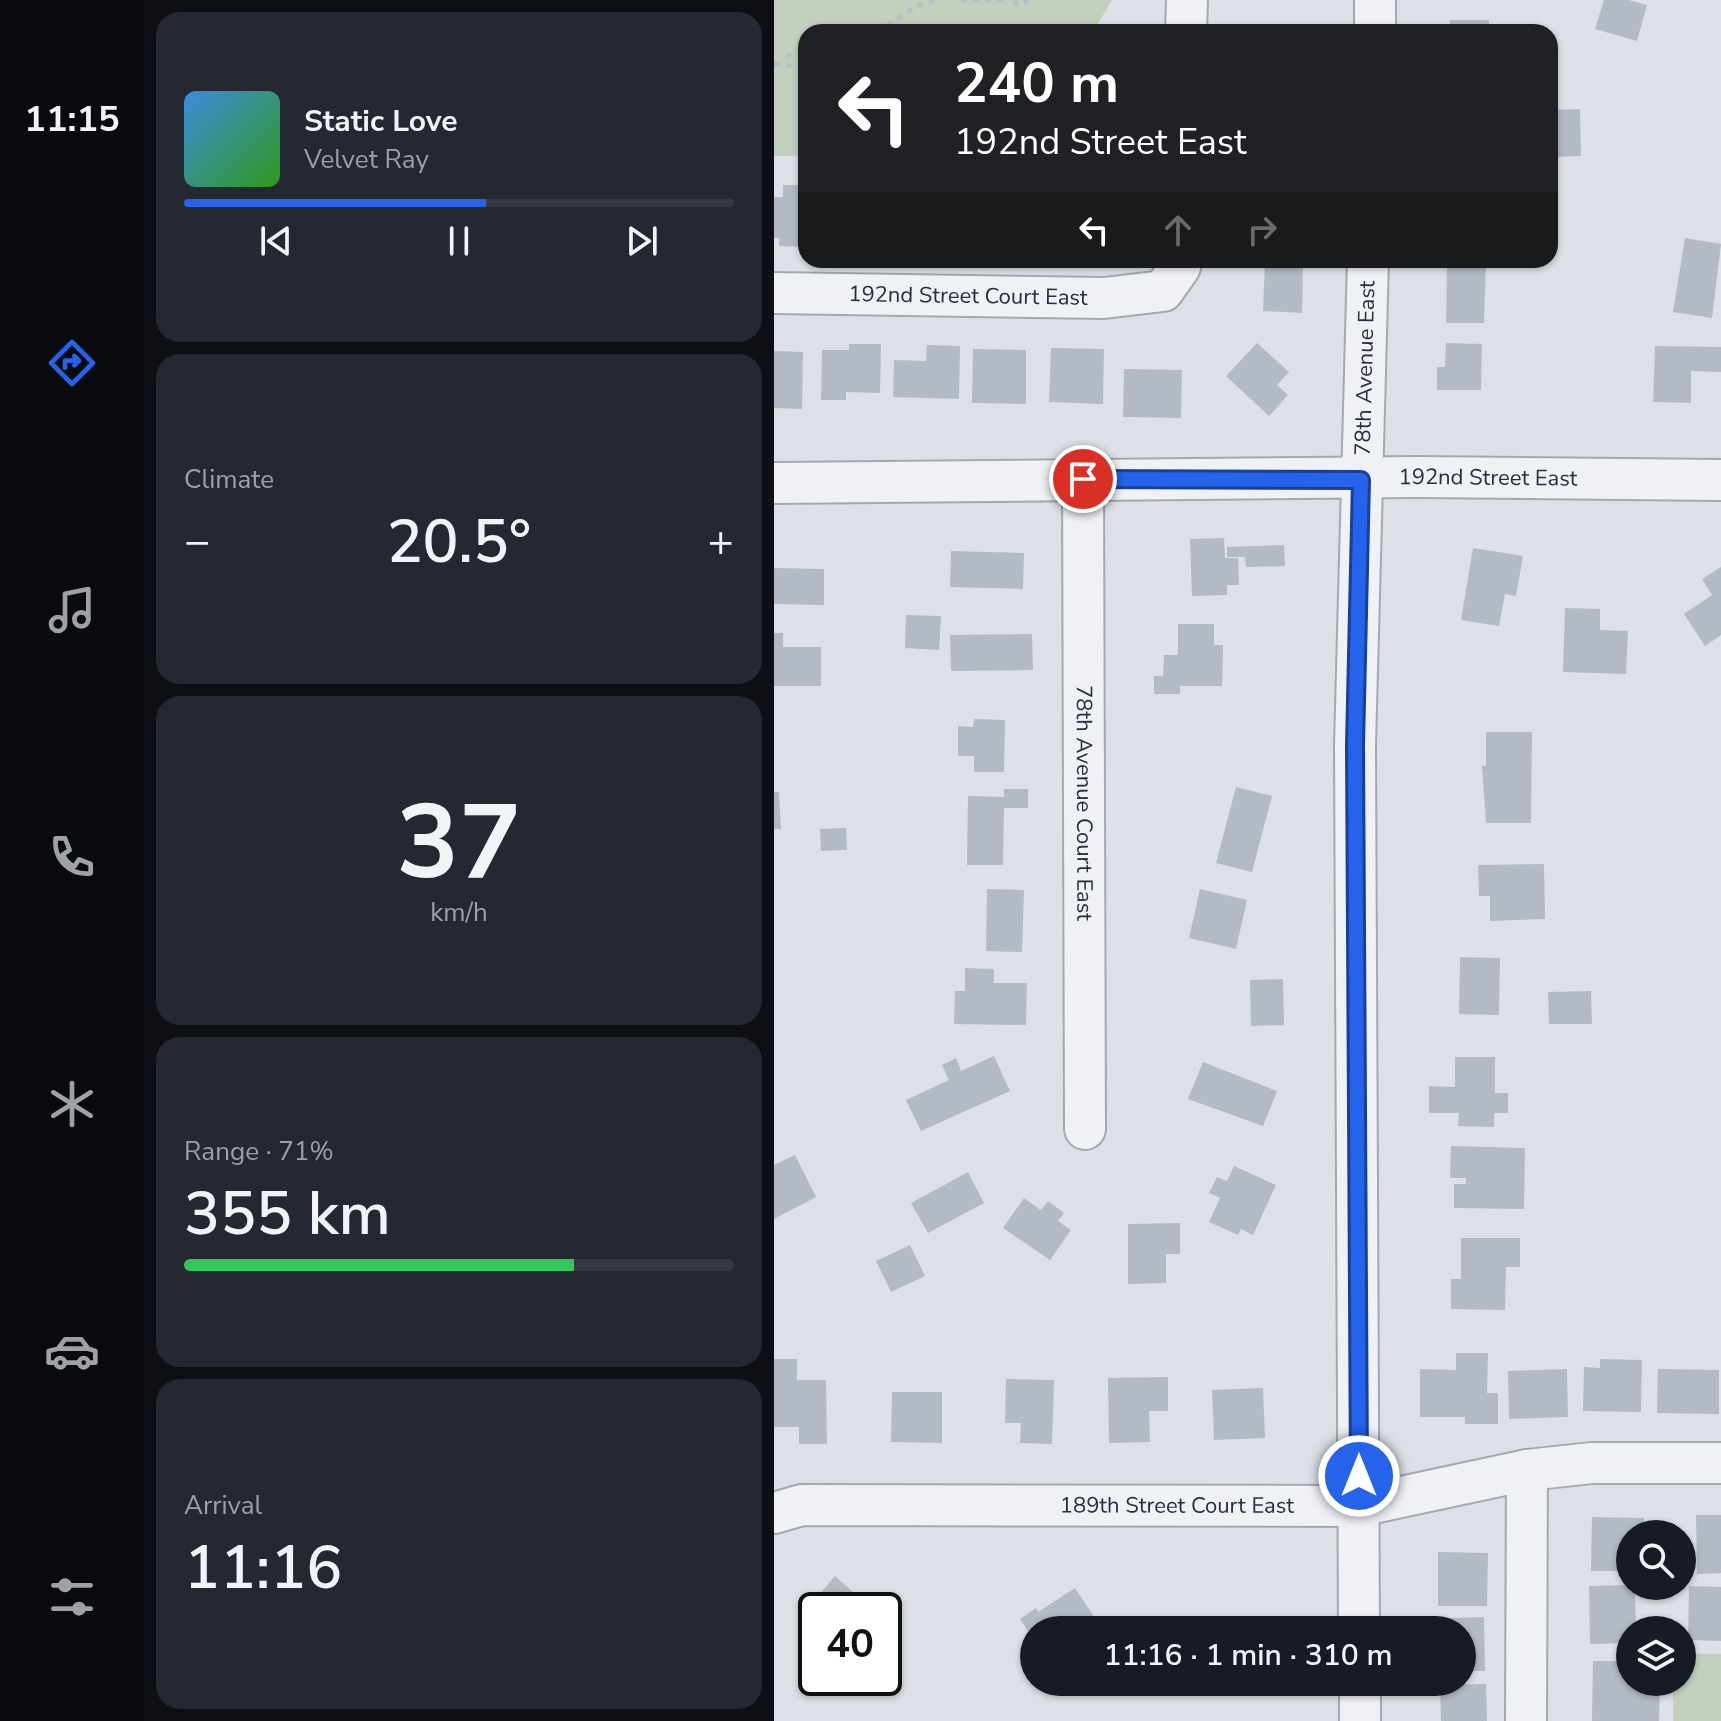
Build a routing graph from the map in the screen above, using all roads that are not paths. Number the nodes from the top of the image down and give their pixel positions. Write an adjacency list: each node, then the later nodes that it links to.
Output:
1 (1187, 0): 3 (street)
2 (1375, 0): 4 (street)
3 (1186, 24)
4 (1375, 24)
5 (1368, 268): 9 (street, 78th Avenue East)
6 (1172, 276): 7 (street, 192nd Street Court East)
7 (774, 293)
8 (1083, 479): 9 (street, 192nd Street East); 11 (street, 192nd Street East); 12 (street, 78th Avenue Court East)
9 (1361, 480): 10 (street, 192nd Street East); 15 (street, 78th Avenue East)
10 (1721, 480)
11 (774, 483)
12 (1085, 1129)
13 (1721, 1463): 14 (street, 189th Street Court East)
14 (1527, 1470): 15 (street, 189th Street Court East); 20 (street)
15 (1359, 1506): 16 (street, 189th Street Court East); 17 (street, 78th Avenue East)
16 (774, 1513)
17 (1359, 1616)
18 (1360, 1696): 19 (street)
19 (1360, 1721)
20 (1526, 1721)

